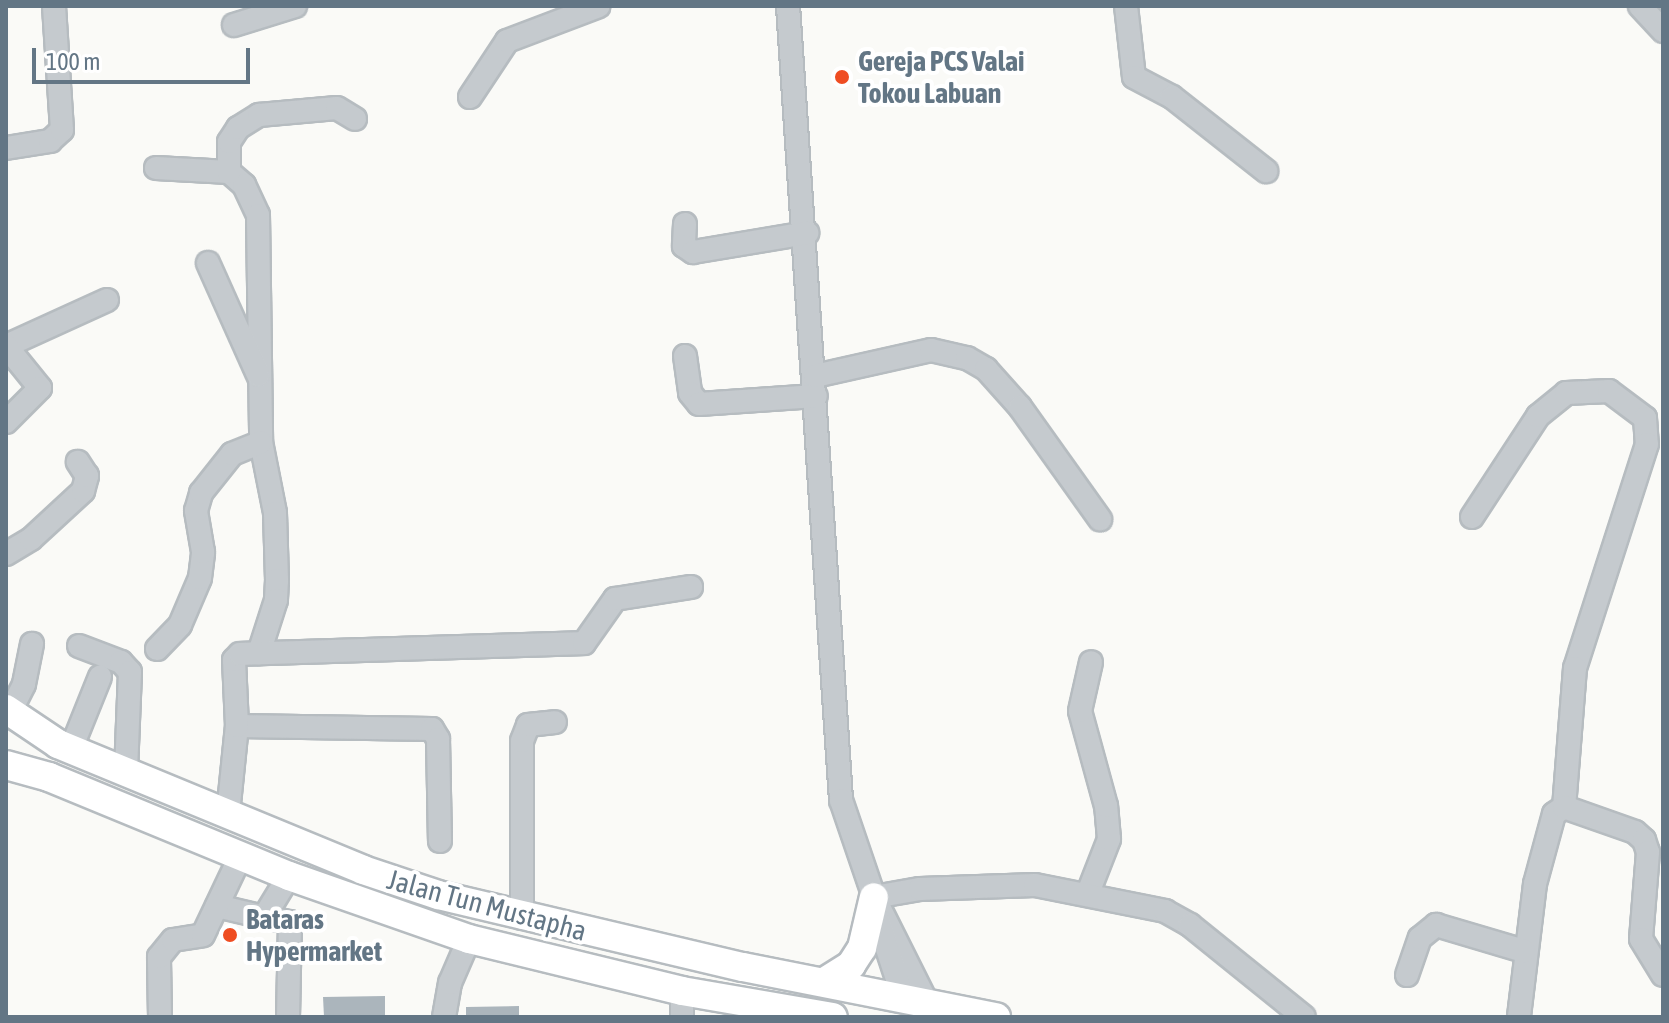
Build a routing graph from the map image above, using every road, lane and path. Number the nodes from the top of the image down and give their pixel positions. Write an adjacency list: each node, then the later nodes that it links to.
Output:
1 (54, 6): 11 (street)
2 (295, 6): 7 (street)
3 (599, 6): 9 (street)
4 (788, 6): 16 (street)
5 (1126, 6): 13 (street)
6 (1640, 6): 8 (street)
7 (234, 25)
8 (1663, 31)
9 (470, 97)
10 (355, 119): 14 (street)
11 (6, 148)
12 (156, 168): 14 (street)
13 (1266, 171)
14 (229, 172): 21 (street)
15 (685, 224): 16 (street)
16 (807, 233): 22 (street)
17 (208, 263): 21 (street)
18 (107, 300): 19 (street)
19 (6, 346): 23 (street)
20 (685, 356): 22 (street)
21 (258, 375): 24 (street)
22 (816, 386): 27 (street); 50 (street)
23 (6, 422)
24 (261, 442): 32 (street); 33 (street)
25 (78, 462): 28 (street)
26 (1472, 517): 44 (street)
27 (1100, 519)
28 (6, 554)
29 (691, 587): 33 (street)
30 (32, 644): 36 (street)
31 (79, 646): 42 (street)
32 (157, 649)
33 (259, 653): 38 (street)
34 (1091, 662): 49 (street)
35 (100, 677): 39 (street)
36 (8, 710): 39 (main road, Jalan Tun Mustapha)
37 (555, 722): 53 (street)
38 (237, 726): 45 (street); 46 (street)
39 (71, 749): 42 (main road, Jalan Tun Mustapha)
40 (6, 751): 43 (main road)
41 (6, 765): 43 (main road)
42 (126, 773): 45 (main road, Jalan Tun Mustapha)
43 (49, 777): 47 (main road)
44 (1564, 807): 55 (street); 57 (street)
45 (228, 814): 53 (main road, Jalan Tun Mustapha)
46 (440, 841)
47 (240, 857): 48 (main road); 51 (street)
48 (289, 876): 52 (street); 54 (main road)
49 (1088, 893): 50 (street); 66 (street)
50 (874, 897): 58 (main road); 60 (street)
51 (217, 906): 52 (street); 62 (street)
52 (264, 917): 63 (street)
53 (522, 918): 58 (main road, Jalan Tun Mustapha)
54 (469, 939): 59 (main road); 64 (street)
55 (1524, 951): 56 (street); 67 (street)
56 (1407, 975)
57 (1663, 975)
58 (824, 982): 60 (main road, Jalan Tun Mustapha)
59 (682, 1004): 61 (main road)
60 (915, 1008): 65 (main road, Jalan Tun Mustapha)
61 (820, 1015)
62 (160, 1017)
63 (288, 1017)
64 (444, 1017)
65 (996, 1017)
66 (1304, 1017)
67 (1519, 1017)

